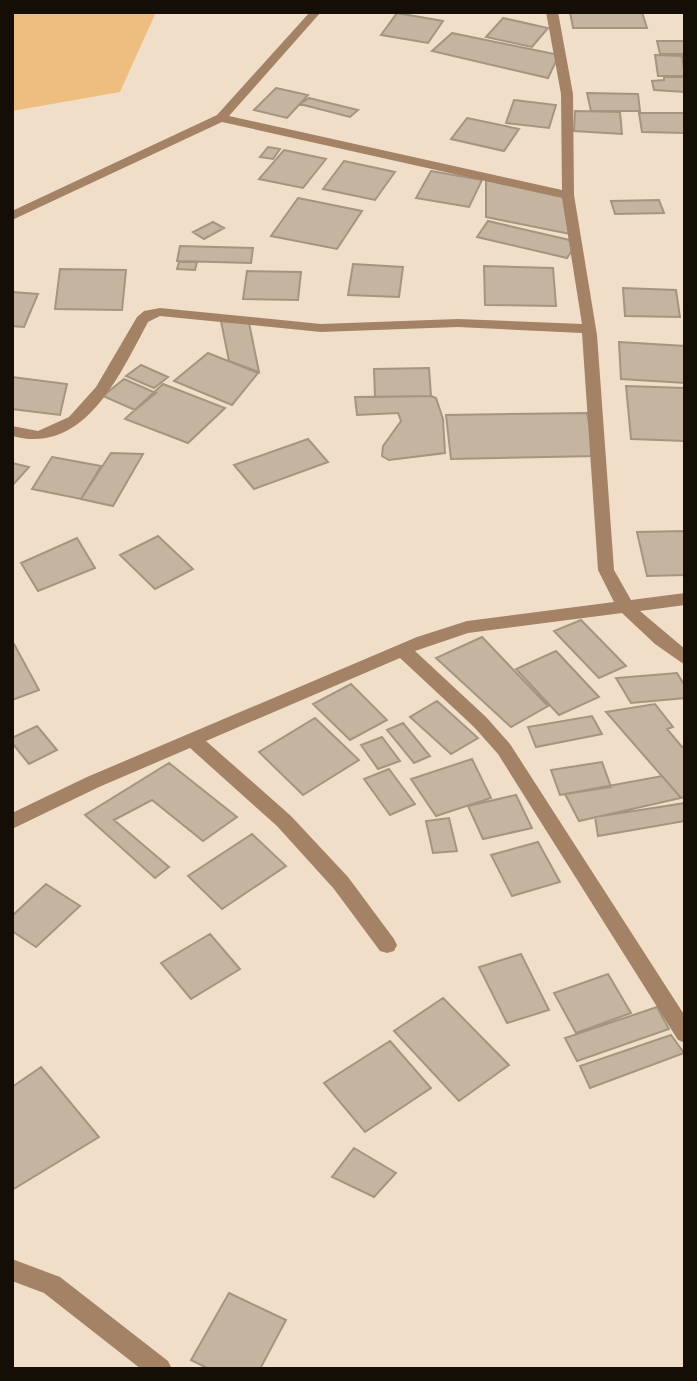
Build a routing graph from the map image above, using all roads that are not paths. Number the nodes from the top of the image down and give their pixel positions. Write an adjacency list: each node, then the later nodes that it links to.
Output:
1 (316, 12): 3 (street)
2 (552, 12): 4 (street)
3 (221, 118): 4 (street); 5 (street)
4 (568, 195): 6 (street)
5 (12, 216)
6 (588, 329): 7 (street); 9 (street)
7 (12, 431)
8 (685, 599): 9 (street)
9 (622, 605): 10 (street); 11 (street)
10 (402, 649): 12 (street); 15 (street)
11 (685, 659)
12 (191, 739): 13 (street); 14 (street)
13 (12, 822)
14 (387, 945)
15 (685, 1034)
16 (12, 1270): 17 (street)
17 (160, 1369)

